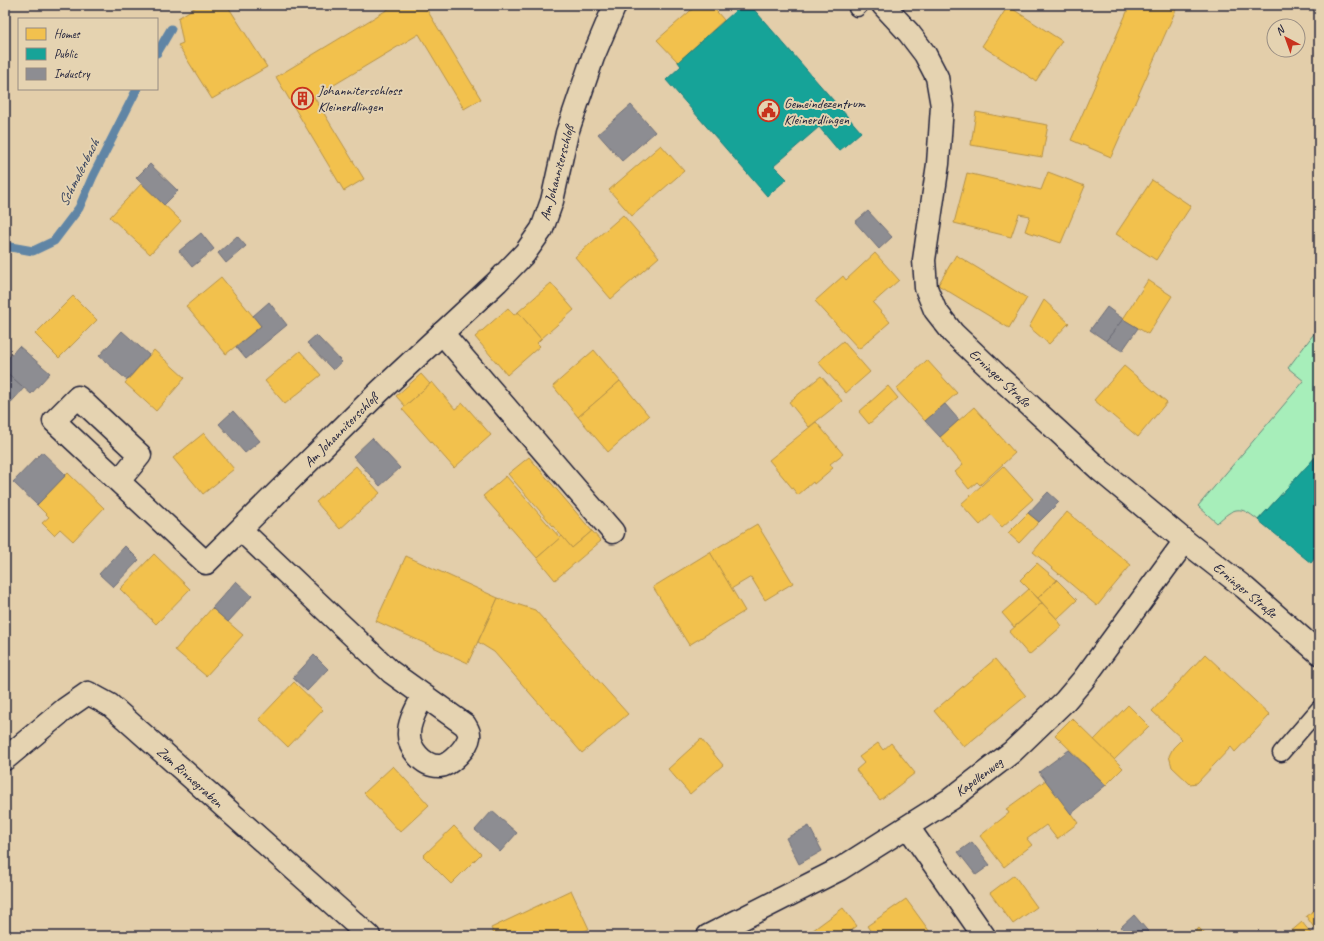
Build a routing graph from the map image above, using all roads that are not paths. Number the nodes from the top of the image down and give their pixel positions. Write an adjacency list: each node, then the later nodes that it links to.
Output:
1 (615, 5): 3 (street, Am Johanniterschloß)
2 (883, 5): 7 (street, Erninger Straße)
3 (442, 333): 5 (street, Am Johanniterschloß); 6 (street)
4 (119, 481): 5 (street, Am Johanniterschloß)
5 (241, 530): 9 (street)
6 (613, 532)
7 (1185, 540): 8 (street, Erninger Straße); 13 (street, Kapellenweg)
8 (1319, 653)
9 (423, 695)
10 (1319, 709): 11 (lane)
11 (1281, 753)
12 (5, 759): 14 (street, Zum Rinnegraben)
13 (908, 827): 15 (street, Kapellenweg); 16 (street)
14 (369, 936)
15 (708, 936)
16 (984, 936)

